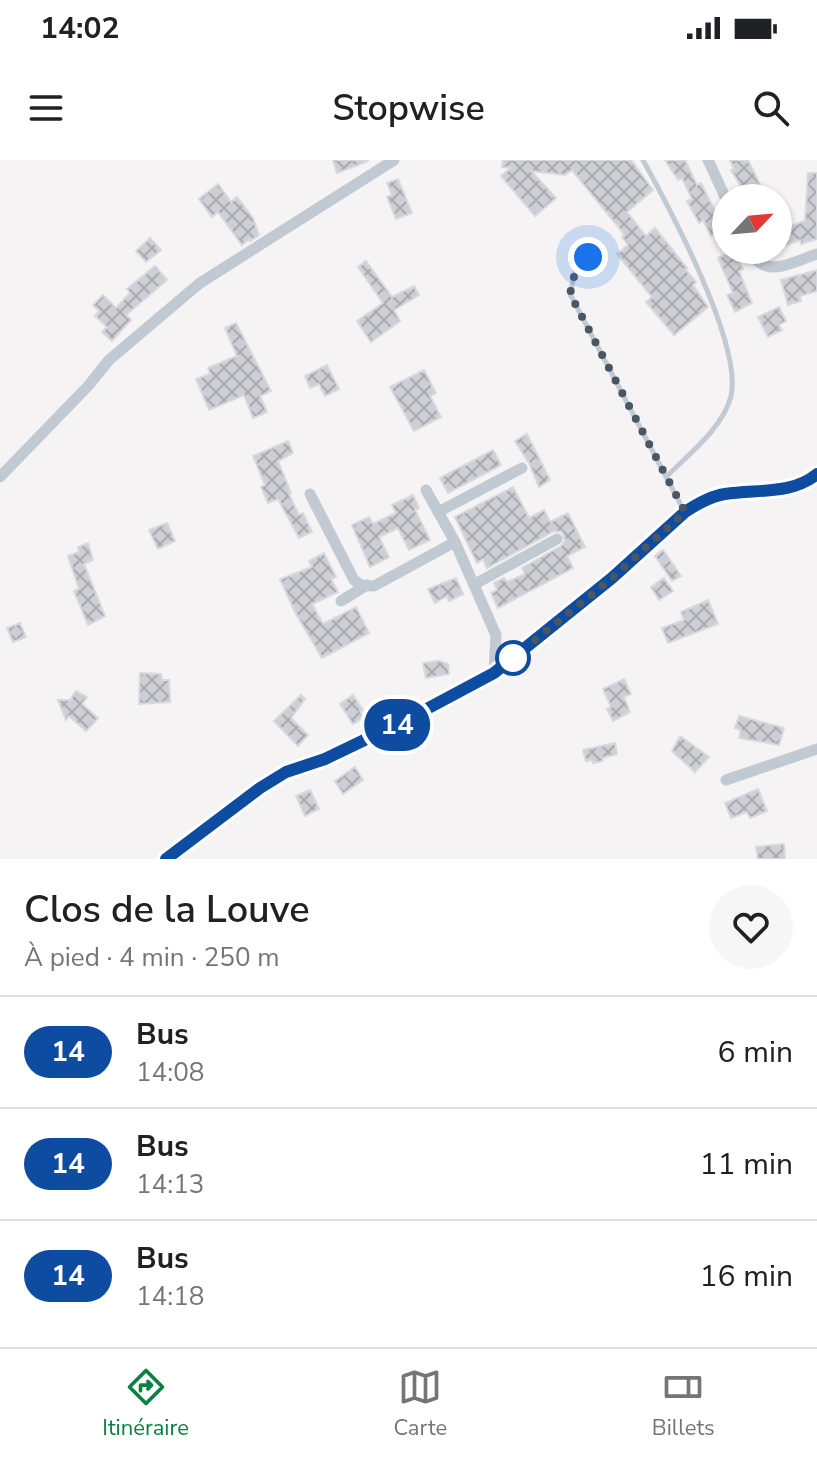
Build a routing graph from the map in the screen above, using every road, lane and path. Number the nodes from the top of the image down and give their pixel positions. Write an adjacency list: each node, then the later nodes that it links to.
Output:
1 (394, 160): 12 (street)
2 (643, 160): 13 (lane)
3 (708, 160): 4 (street)
4 (719, 184)
5 (601, 246): 13 (lane)
6 (817, 254): 7 (street)
7 (792, 262)
8 (760, 264): 9 (street)
9 (786, 264)
10 (522, 468): 16 (street)
11 (817, 474): 17 (street)
12 (0, 477)
13 (666, 477): 17 (lane)
14 (426, 490): 16 (street)
15 (310, 494): 21 (street)
16 (438, 512): 19 (street)
17 (685, 512): 23 (street)
18 (557, 539): 20 (street)
19 (455, 542): 20 (street); 21 (street)
20 (475, 584): 23 (street)
21 (367, 585): 22 (street)
22 (341, 601)
23 (494, 673): 26 (street)
24 (817, 749): 25 (street)
25 (726, 780)
26 (166, 859)

